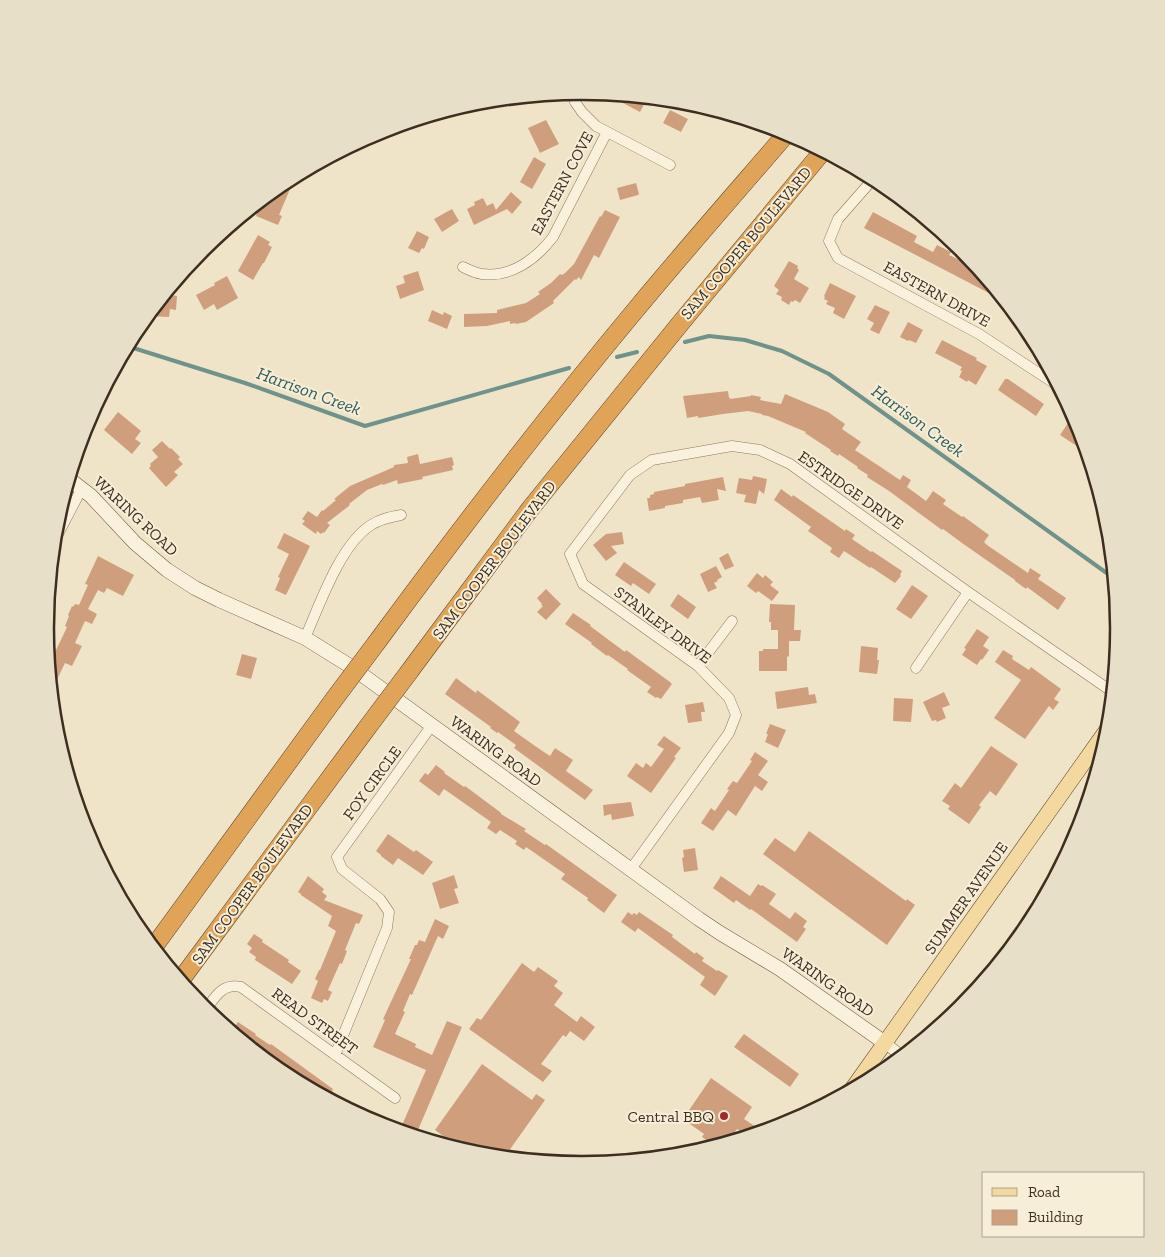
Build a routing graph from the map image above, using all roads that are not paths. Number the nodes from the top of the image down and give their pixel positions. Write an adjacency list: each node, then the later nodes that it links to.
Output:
1 (575, 100): 2 (street)
2 (607, 132): 5 (street); 7 (street, EASTERN COVE)
3 (782, 139): 23 (highway, bridge)
4 (819, 156): 24 (highway, SAM COOPER BOULEVARD, bridge)
5 (670, 165)
6 (868, 184): 8 (street, EASTERN DRIVE)
7 (463, 267)
8 (1048, 379)
9 (75, 483): 10 (main road, WARING ROAD)
10 (82, 488): 12 (street); 16 (main road, WARING ROAD)
11 (400, 515): 16 (street)
12 (65, 521)
13 (570, 554): 14 (street, ESTRIDGE DRIVE); 17 (street, STANLEY DRIVE)
14 (968, 592): 18 (street); 19 (street, ESTRIDGE DRIVE)
15 (732, 621): 17 (street)
16 (305, 638): 20 (main road, WARING ROAD)
17 (698, 666): 22 (street, STANLEY DRIVE)
18 (916, 668)
19 (1108, 689)
20 (432, 726): 22 (main road, WARING ROAD); 28 (street, FOY CIRCLE)
21 (1099, 741): 26 (main road, SUMMER AVENUE)
22 (630, 869): 26 (main road, WARING ROAD)
23 (157, 942)
24 (184, 976)
25 (210, 1003): 28 (street, READ STREET)
26 (885, 1044): 27 (street, WARING ROAD); 29 (main road, SUMMER AVENUE)
27 (897, 1053)
28 (335, 1055): 30 (street, READ STREET)
29 (860, 1078)
30 (396, 1098)

